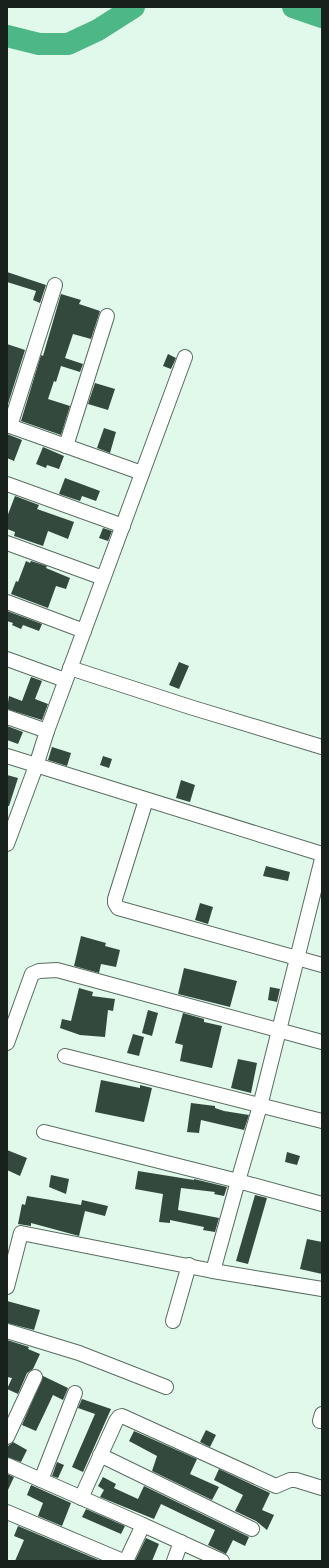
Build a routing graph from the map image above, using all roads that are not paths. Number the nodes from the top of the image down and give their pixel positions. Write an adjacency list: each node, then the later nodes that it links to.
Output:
1 (55, 285): 4 (street)
2 (107, 316): 5 (street)
3 (185, 357): 6 (street)
4 (8, 425): 5 (street)
5 (66, 446): 6 (street)
6 (142, 473): 8 (street)
7 (7, 484): 8 (street)
8 (123, 526): 10 (street)
9 (7, 543): 10 (street)
10 (104, 578): 12 (street)
11 (7, 602): 12 (street)
12 (84, 630): 14 (street)
13 (7, 659): 14 (street)
14 (68, 674): 16 (street); 17 (street)
15 (7, 717): 16 (street)
16 (47, 731): 19 (street)
17 (322, 748)
18 (7, 756): 19 (street)
19 (36, 766): 20 (street); 21 (street)
20 (146, 800): 22 (street); 24 (street)
21 (7, 844)
22 (322, 854)
23 (322, 859): 24 (street)
24 (297, 958): 25 (street); 26 (street)
25 (322, 965)
26 (278, 1031): 27 (street); 28 (street); 30 (street)
27 (322, 1042)
28 (7, 1043)
29 (65, 1056): 30 (street)
30 (260, 1106): 31 (street); 33 (street)
31 (322, 1121)
32 (44, 1132): 33 (street)
33 (238, 1181): 34 (street); 36 (street)
34 (322, 1204)
35 (189, 1265): 36 (street); 37 (street); 39 (street)
36 (212, 1271): 38 (street)
37 (7, 1287)
38 (322, 1289)
39 (173, 1321)
40 (7, 1331): 42 (street)
41 (35, 1377): 44 (street)
42 (166, 1387)
43 (74, 1393): 47 (street)
44 (7, 1437)
45 (100, 1455): 48 (street); 49 (street); 52 (street)
46 (7, 1465): 47 (street)
47 (41, 1480): 49 (street)
48 (322, 1488)
49 (81, 1498): 51 (street)
50 (7, 1512): 54 (street)
51 (143, 1525): 53 (street); 55 (street)
52 (252, 1528)
53 (181, 1542): 56 (street); 57 (street)
54 (123, 1561)
55 (126, 1561)
56 (174, 1561)
57 (222, 1561)

